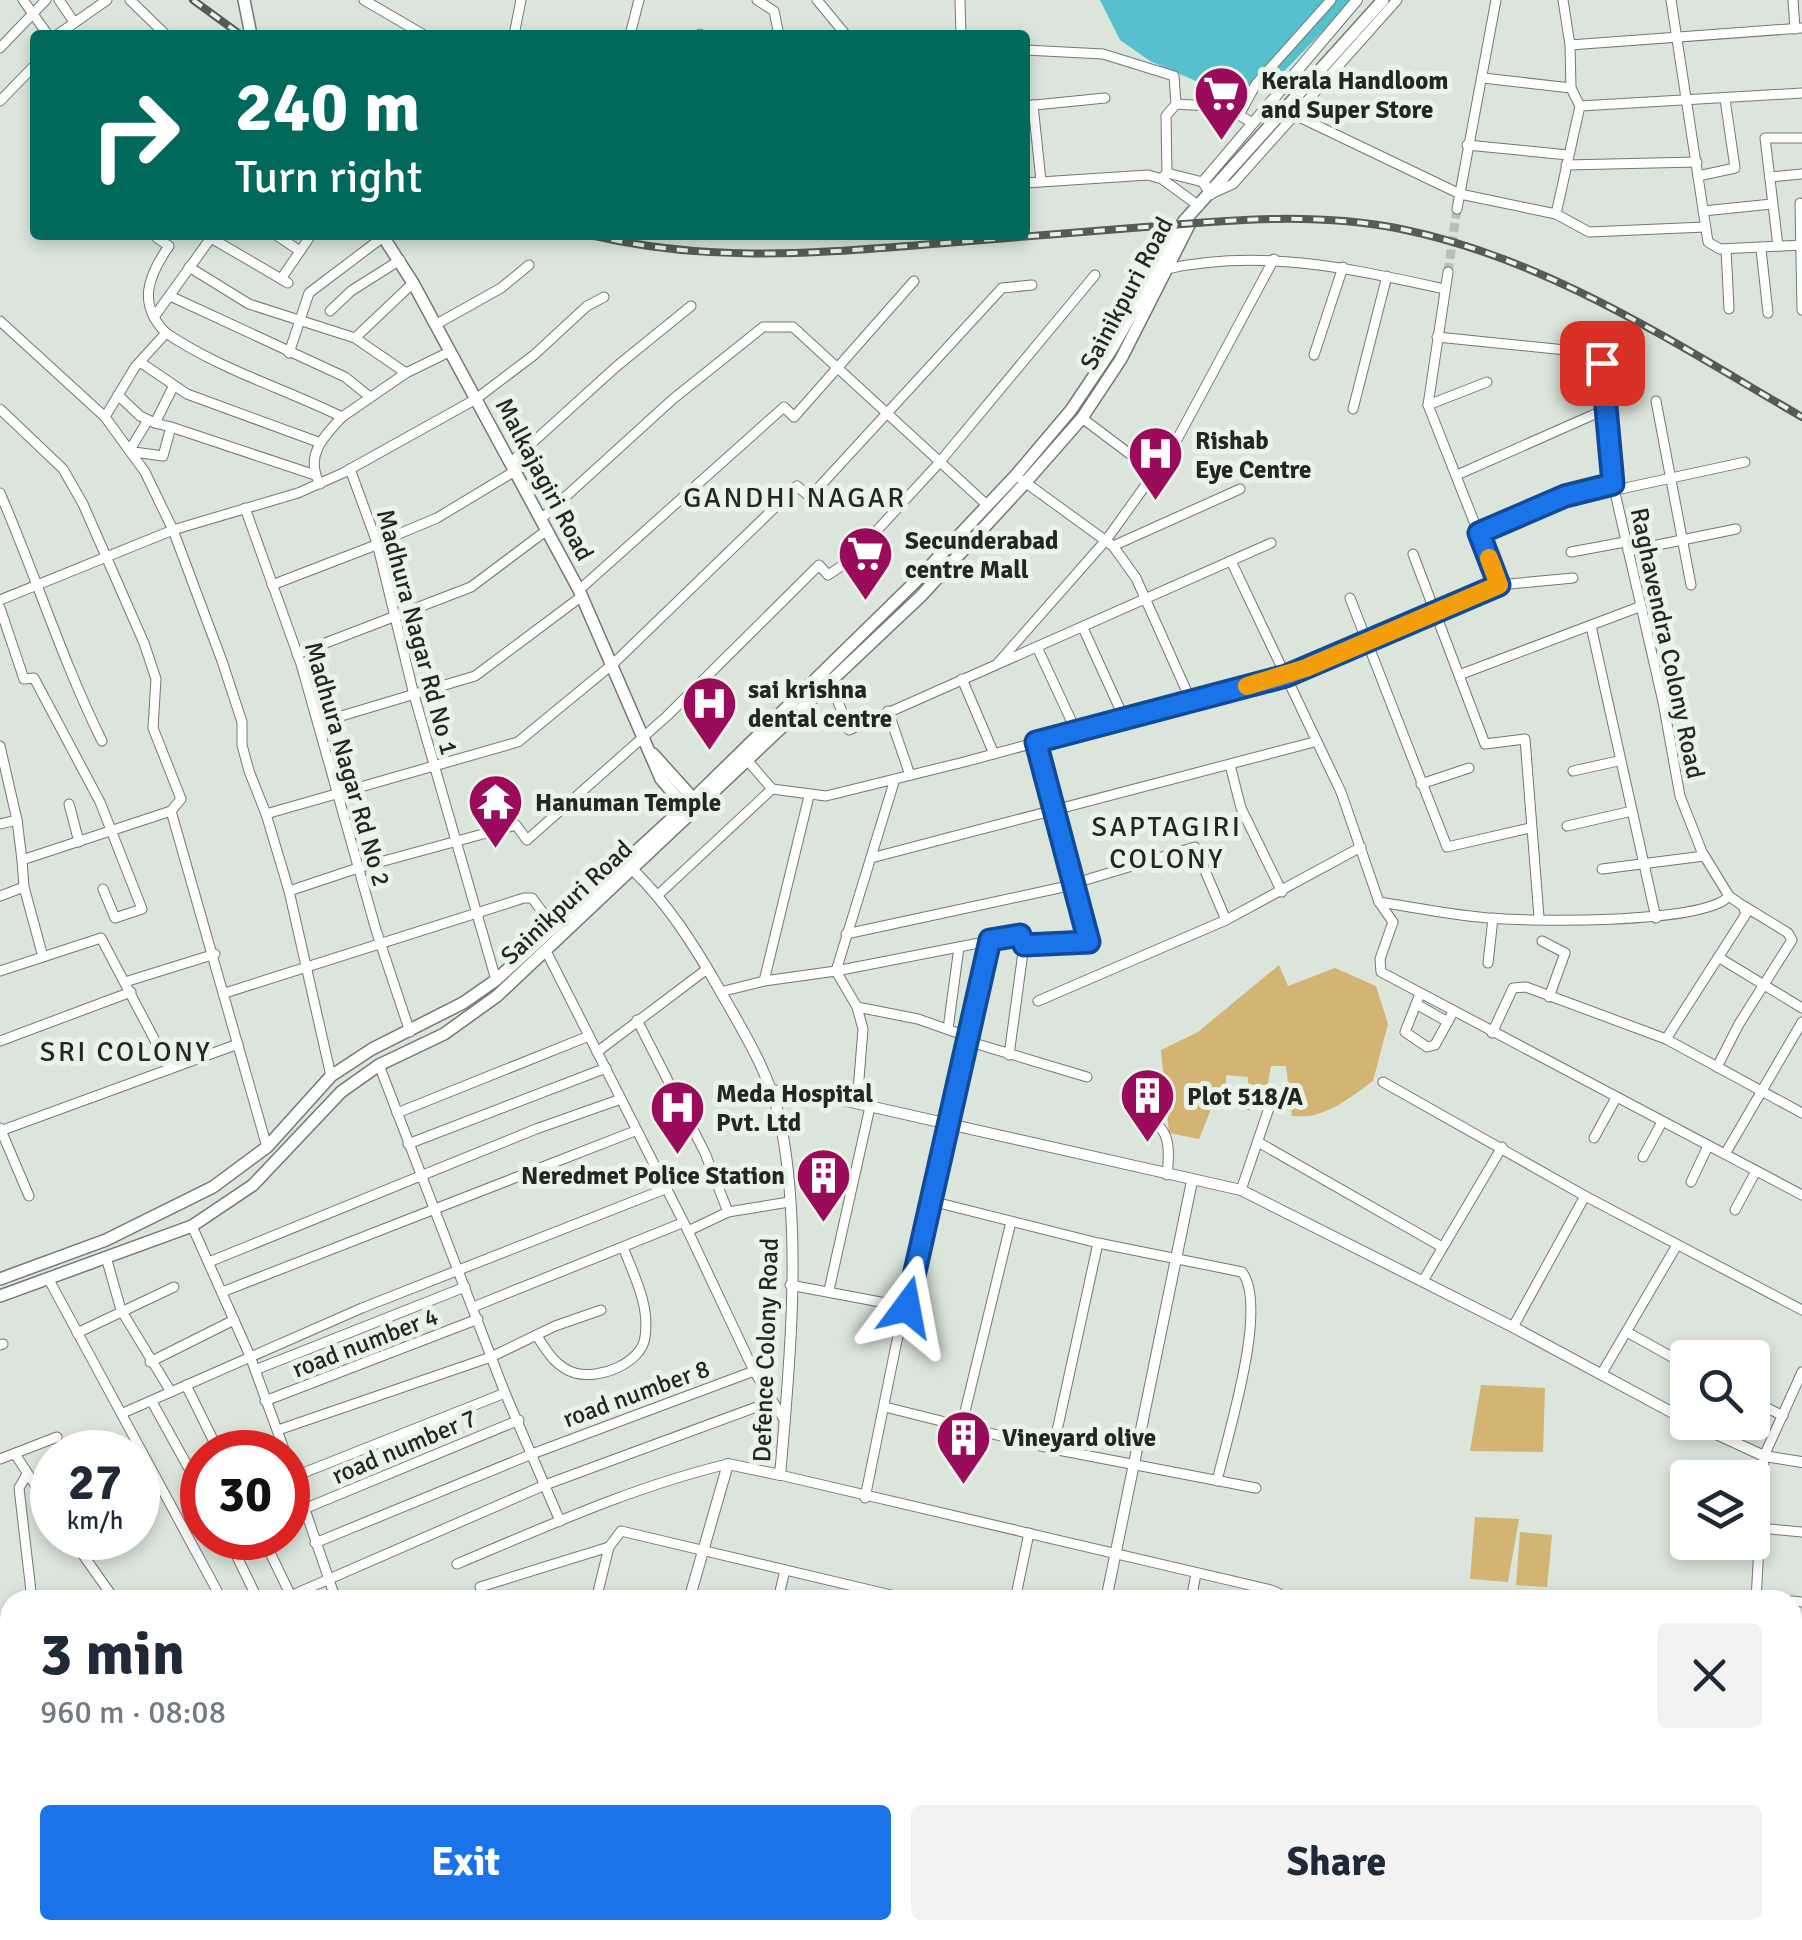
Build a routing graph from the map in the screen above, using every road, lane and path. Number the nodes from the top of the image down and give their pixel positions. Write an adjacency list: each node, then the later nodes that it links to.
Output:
1 (23, 0): 23 (street)
2 (46, 0): 23 (street)
3 (59, 0): 24 (street)
4 (107, 0): 24 (street)
5 (130, 0): 28 (street)
6 (244, 0): 29 (main road)
7 (364, 0): 30 (street)
8 (522, 0): 31 (street)
9 (639, 0): 32 (street)
10 (757, 0): 22 (street)
11 (783, 0): 22 (street)
12 (817, 0): 34 (street)
13 (960, 0): 35 (street)
14 (1332, 0): 52 (street)
15 (1357, 0): 54 (street)
16 (1383, 0): 66 (main road)
17 (1397, 0): 53 (street)
18 (1496, 0): 41 (street)
19 (1564, 0): 37 (street)
20 (1670, 0): 36 (street)
21 (1792, 0): 25 (street)
22 (774, 11): 33 (street)
23 (32, 12): 26 (street); 38 (street)
24 (74, 22): 27 (street)
25 (1799, 28): 36 (street)
26 (45, 30)
27 (64, 30)
28 (161, 30)
29 (249, 30)
30 (415, 30)
31 (515, 30)
32 (631, 30)
33 (778, 30)
34 (842, 30)
35 (961, 30)
36 (1676, 38): 37 (street); 47 (street)
37 (1570, 45): 42 (street)
38 (0, 48)
39 (1030, 50): 48 (street)
40 (30, 70): 46 (street)
41 (1483, 78): 42 (street); 56 (street)
42 (1571, 88): 50 (street)
43 (1802, 93): 45 (street)
44 (1105, 98): 49 (street)
45 (1725, 99): 47 (street); 61 (street)
46 (0, 102)
47 (1686, 102): 50 (street); 58 (street)
48 (1176, 104): 52 (street); 60 (street)
49 (1030, 106)
50 (1580, 106): 57 (street)
51 (1030, 112): 64 (street)
52 (1239, 115): 54 (street)
53 (1297, 116): 66 (street); 67 (street)
54 (1251, 122): 65 (street)
55 (1802, 138): 62 (street)
56 (1468, 145): 57 (street); 67 (street)
57 (1567, 160): 58 (street); 73 (street)
58 (1696, 162): 61 (street)
59 (1802, 174): 62 (street)
60 (1164, 176): 64 (street); 65 (street); 71 (street)
61 (1698, 176): 72 (street)
62 (1770, 178): 69 (street)
63 (1030, 182): 64 (street)
64 (1041, 182)
65 (1203, 182): 66 (street)
66 (1211, 194): 71 (main road)
67 (1460, 194): 70 (street); 73 (street)
68 (1800, 203): 82 (street)
69 (1772, 204): 72 (street); 83 (street)
70 (1457, 210)
71 (1195, 211): 92 (main road, Sainikpuri Road); 146 (main road, Sainikpuri Road)
72 (1702, 211): 74 (street)
73 (1556, 214): 74 (street)
74 (1704, 227): 85 (street)
75 (161, 240): 107 (street)
76 (209, 240): 90 (street)
77 (218, 240): 86 (street)
78 (284, 240): 86 (street)
79 (308, 240): 86 (street)
80 (377, 240): 108 (street)
81 (385, 240): 88 (main road, Malkajagiri Road)
82 (1801, 245): 83 (street); 104 (street)
83 (1778, 246): 84 (street)
84 (1762, 248): 85 (street); 106 (street)
85 (1726, 249): 103 (street)
86 (300, 251)
87 (1274, 259): 91 (street); 92 (street); 142 (street)
88 (400, 260): 97 (main road, Malkajagiri Road); 105 (street)
89 (529, 265): 110 (street)
90 (189, 267): 100 (street); 108 (street)
91 (1343, 267): 95 (street); 116 (street)
92 (1168, 268): 133 (main road, Sainikpuri Road)
93 (1448, 272): 99 (street)
94 (1095, 275): 139 (street)
95 (1387, 276): 99 (street); 128 (street)
96 (914, 281): 118 (street)
97 (413, 283): 110 (main road, Malkajagiri Road); 113 (street)
98 (1032, 285): 130 (street)
99 (1445, 289): 112 (street)
100 (170, 296): 107 (street); 115 (street)
101 (604, 297): 124 (street)
102 (691, 306): 140 (street)
103 (1730, 309)
104 (1802, 310)
105 (330, 311)
106 (1768, 313)
107 (154, 317): 111 (street)
108 (298, 318): 113 (street); 115 (street)
109 (0, 322): 132 (street)
110 (435, 325): 114 (main road, Malkajagiri Road)
111 (166, 333): 117 (street); 131 (street)
112 (1437, 337): 126 (street); 129 (street, Raghavendra Colony Road)
113 (355, 338): 119 (street)
114 (449, 352): 119 (street); 124 (main road, Malkajagiri Road)
115 (288, 353): 123 (street)
116 (1314, 355)
117 (140, 362): 121 (street); 122 (street)
118 (839, 370): 130 (street); 152 (street); 170 (street)
119 (406, 374): 123 (street)
120 (1487, 382): 126 (street)
121 (173, 387): 134 (street); 136 (street)
122 (118, 395): 132 (street); 134 (street)
123 (370, 396): 131 (street)
124 (476, 399): 140 (main road, Malkajagiri Road); 141 (street)
125 (1656, 401): 144 (street)
126 (1428, 405): 143 (street)
127 (0, 409): 163 (street)
128 (1353, 409)
129 (1604, 410): 143 (street); 147 (street, Raghavendra Colony Road)
130 (887, 415): 139 (street); 183 (street)
131 (342, 417): 136 (street)
132 (105, 418): 137 (street)
133 (1082, 418): 142 (street); 146 (main road, Sainikpuri Road)
134 (152, 422): 135 (street); 137 (street)
135 (170, 428): 137 (street); 145 (street)
136 (318, 442): 145 (street)
137 (132, 450): 154 (street)
138 (1745, 462): 144 (street)
139 (938, 464): 150 (street); 195 (street)
140 (512, 467): 152 (main road, Malkajagiri Road); 159 (street)
141 (350, 469): 145 (street); 159 (street, Madhura Nagar Rd No 1)
142 (1156, 473): 157 (street)
143 (1457, 475): 155 (street)
144 (1671, 478): 147 (street); 156 (street)
145 (317, 479): 151 (street)
146 (1021, 479): 150 (main road, Sainikpuri Road); 157 (street); 188 (main road, Sainikpuri Road)
147 (1614, 487): 155 (street); 160 (street, Raghavendra Colony Road)
148 (1240, 489): 157 (street)
149 (0, 493): 166 (street)
150 (986, 504): 214 (main road, Sainikpuri Road)
151 (245, 508): 154 (street); 167 (street, Madhura Nagar Rd No 2)
152 (544, 524): 170 (main road, Malkajagiri Road); 177 (street)
153 (1736, 529): 156 (street)
154 (173, 530): 163 (street); 218 (street)
155 (1479, 533): 168 (street)
156 (1682, 540): 160 (street); 169 (street)
157 (1110, 542): 173 (street); 184 (street)
158 (1271, 543): 164 (street)
159 (377, 544): 167 (street); 177 (street, Madhura Nagar Rd No 1)
160 (1626, 546): 161 (street); 174 (street, Raghavendra Colony Road)
161 (1571, 552)
162 (1412, 554): 176 (street)
163 (107, 556): 166 (street); 216 (street)
164 (1231, 561): 173 (street); 186 (street)
165 (1573, 578): 168 (street)
166 (38, 583): 172 (street); 196 (street)
167 (272, 585): 182 (street, Madhura Nagar Rd No 2)
168 (1499, 585): 176 (street)
169 (1691, 585)
170 (580, 593): 183 (main road, Malkajagiri Road); 189 (street)
171 (1350, 598): 180 (street)
172 (0, 600)
173 (1146, 601): 179 (street); 190 (street)
174 (1639, 607): 178 (street); 227 (street, Raghavendra Colony Road)
175 (0, 608): 223 (street)
176 (1435, 611): 180 (street); 185 (street)
177 (394, 616): 182 (street); 189 (street, Madhura Nagar Rd No 1)
178 (1591, 626): 185 (street); 202 (street)
179 (1084, 628): 181 (street); 192 (street)
180 (1367, 642): 186 (street); 209 (street)
181 (1037, 647): 184 (street); 194 (street)
182 (297, 654): 193 (street, Madhura Nagar Rd No 2)
183 (614, 663): 195 (main road, Malkajagiri Road); 204 (street)
184 (996, 665): 187 (street)
185 (1459, 675): 222 (street)
186 (1286, 676): 190 (street); 198 (street)
187 (962, 679): 191 (street); 200 (street)
188 (830, 681): 191 (street); 201 (main road, Sainikpuri Road)
189 (414, 695): 193 (street); 204 (street, Madhura Nagar Rd No 1)
190 (1191, 701): 192 (street)
191 (888, 711): 207 (street)
192 (1124, 718): 194 (street)
193 (318, 723): 211 (street, Madhura Nagar Rd No 2)
194 (1076, 732): 197 (street)
195 (644, 738): 214 (main road, Malkajagiri Road); 225 (street)
196 (102, 741)
197 (1036, 742): 200 (street); 215 (street)
198 (1314, 742): 203 (street); 226 (street)
199 (0, 746): 219 (street)
200 (994, 754): 207 (street)
201 (748, 761): 210 (street); 214 (main road, Sainikpuri Road)
202 (1618, 761): 206 (street); 217 (street)
203 (1230, 764): 215 (street); 238 (street)
204 (434, 766): 211 (street); 225 (street, Madhura Nagar Rd No 1)
205 (1468, 768): 209 (street)
206 (1573, 771)
207 (910, 775): 208 (street)
208 (895, 779): 212 (street); 228 (street)
209 (1421, 784): 222 (street)
210 (772, 789): 212 (street); 239 (street)
211 (337, 795): 218 (street); 231 (street, Madhura Nagar Rd No 2)
212 (809, 796): 266 (street)
213 (69, 804): 224 (street)
214 (693, 807): 233 (main road, Sainikpuri Road); 249 (main road, Sainikpuri Road)
215 (1052, 809): 228 (street); 234 (street)
216 (171, 810): 223 (street); 257 (street)
217 (1632, 811): 221 (street); 230 (street)
218 (266, 814): 237 (street)
219 (18, 820): 220 (street); 229 (street)
220 (0, 824)
221 (1566, 826)
222 (1530, 828): 245 (street)
223 (112, 830): 224 (street); 236 (street)
224 (79, 842): 229 (street)
225 (456, 842): 231 (street); 244 (street, Madhura Nagar Rd No 1)
226 (1361, 847): 238 (street); 242 (street)
227 (1704, 856): 230 (street); 241 (street, Raghavendra Colony Road)
228 (871, 858): 250 (street)
229 (22, 860): 235 (street)
230 (1644, 864): 232 (street); 247 (street)
231 (358, 868): 237 (street); 253 (street, Madhura Nagar Rd No 2)
232 (1602, 869)
233 (634, 870): 239 (street, Defence Colony Road); 256 (main road, Sainikpuri Road)
234 (1071, 881): 248 (street); 250 (street); 254 (street)
235 (24, 887): 240 (street); 258 (street)
236 (103, 889)
237 (289, 891): 261 (street)
238 (1282, 892): 248 (street)
239 (658, 894): 262 (street, Defence Colony Road)
240 (0, 896)
241 (1729, 896): 243 (street, Raghavendra Colony Road); 247 (street)
242 (1380, 902): 246 (street); 273 (street)
243 (1743, 906): 259 (street); 268 (street, Raghavendra Colony Road)
244 (476, 912): 249 (street); 253 (street); 265 (street, Madhura Nagar Rd No 1)
245 (1540, 917): 246 (street); 247 (street)
246 (1493, 918): 260 (street)
247 (1656, 918)
248 (1226, 920): 274 (street)
249 (553, 926): 265 (main road, Sainikpuri Road)
250 (846, 934): 264 (street)
251 (990, 940): 254 (street); 255 (street); 284 (street)
252 (1542, 941): 272 (street)
253 (380, 942): 261 (street); 281 (street, Madhura Nagar Rd No 2)
254 (1024, 945): 289 (street)
255 (959, 946): 264 (street); 280 (street)
256 (546, 951): 283 (street); 290 (main road, Sainikpuri Road)
257 (214, 954): 267 (street); 271 (street)
258 (43, 957): 263 (street); 267 (street)
259 (1718, 957): 268 (street); 285 (street)
260 (1488, 963)
261 (307, 969): 271 (street); 294 (street)
262 (707, 969): 270 (street, Defence Colony Road); 278 (street)
263 (0, 971)
264 (836, 971): 266 (street); 275 (street)
265 (496, 980): 281 (main road, Sainikpuri Road)
266 (764, 981): 270 (street)
267 (125, 982): 269 (street)
268 (1764, 982): 276 (street); 292 (street)
269 (131, 992): 286 (street); 293 (street)
270 (720, 992): 297 (street, Defence Colony Road)
271 (225, 993): 287 (street)
272 (1549, 997): 282 (street); 285 (street)
273 (1418, 999): 277 (street); 277 (street)
274 (1038, 1001)
275 (857, 1007): 280 (street); 301 (street)
276 (1802, 1008)
277 (1451, 1017): 282 (street)
278 (637, 1020): 288 (street); 337 (street)
279 (1802, 1022): 298 (street)
280 (948, 1030): 284 (street)
281 (410, 1032): 294 (main road, Sainikpuri Road)
282 (1492, 1033): 299 (street)
283 (589, 1036): 288 (street); 304 (street)
284 (968, 1039): 289 (street); 309 (street)
285 (1666, 1039): 292 (street)
286 (0, 1041)
287 (238, 1044): 293 (street); 318 (street)
288 (597, 1052): 291 (street)
289 (1008, 1055): 295 (street)
290 (378, 1065): 304 (street); 312 (main road, Sainikpuri Road)
291 (606, 1068): 300 (street); 316 (street)
292 (1717, 1068): 298 (street)
293 (170, 1069): 310 (street)
294 (331, 1076): 307 (main road, Sainikpuri Road)
295 (1087, 1077)
296 (1384, 1082): 320 (street)
297 (770, 1090): 301 (street); 334 (street, Defence Colony Road)
298 (1761, 1092): 306 (street); 321 (street)
299 (1616, 1098): 308 (street); 314 (street)
300 (621, 1099): 311 (street); 325 (street)
301 (856, 1104): 303 (street)
302 (1270, 1105): 315 (street)
303 (870, 1107): 309 (street); 355 (street)
304 (397, 1113): 316 (street)
305 (1132, 1113): 324 (street)
306 (1802, 1113)
307 (290, 1122): 312 (main road); 313 (main road, Sainikpuri Road)
308 (1662, 1122): 317 (street); 322 (street)
309 (951, 1125): 324 (street); 333 (street)
310 (0, 1130): 331 (street)
311 (635, 1131): 328 (street); 336 (street)
312 (304, 1133): 319 (main road, Sainikpuri Road)
313 (277, 1136): 318 (main road, Sainikpuri Road); 319 (main road)
314 (1594, 1138)
315 (1258, 1142): 329 (street); 344 (street)
316 (408, 1144): 325 (street)
317 (1708, 1146): 321 (street); 327 (street)
318 (267, 1147): 350 (main road, Sainikpuri Road)
319 (291, 1147): 339 (main road, Sainikpuri Road)
320 (1502, 1148): 332 (street); 344 (street)
321 (1725, 1154): 323 (street)
322 (1644, 1157)
323 (1756, 1171): 330 (street); 335 (street)
324 (1167, 1175): 326 (street)
325 (422, 1178): 336 (street); 347 (street)
326 (1192, 1181): 329 (street); 346 (street)
327 (1690, 1182)
328 (664, 1189): 340 (street); 348 (street)
329 (1241, 1190): 351 (street)
330 (1802, 1195)
331 (30, 1196)
332 (1585, 1196): 342 (street); 365 (street)
333 (931, 1200): 338 (street); 359 (street)
334 (790, 1202): 337 (street); 352 (street, Defence Colony Road)
335 (1735, 1210)
336 (436, 1212): 348 (street); 356 (street)
337 (728, 1212): 340 (street)
338 (1010, 1222): 341 (street); 391 (street)
339 (192, 1226): 345 (main road, Sainikpuri Road); 347 (street)
340 (685, 1227): 343 (street); 374 (street)
341 (1098, 1243): 346 (street); 396 (street)
342 (1677, 1245): 362 (street); 366 (street)
343 (623, 1247): 358 (street); 368 (street)
344 (1442, 1247): 351 (street)
345 (106, 1257): 349 (main road, Sainikpuri Road); 360 (street)
346 (1174, 1260): 405 (street); 410 (street)
347 (208, 1262): 356 (street)
348 (459, 1273): 354 (street); 369 (street)
349 (48, 1278): 357 (main road, Sainikpuri Road); 367 (street)
350 (0, 1279)
351 (1422, 1281): 365 (street)
352 (790, 1284): 355 (street); 390 (street, Defence Colony Road)
353 (174, 1287): 360 (street)
354 (465, 1287): 358 (street); 373 (street)
355 (829, 1290): 359 (street)
356 (222, 1292): 364 (street)
357 (0, 1296)
358 (473, 1306): 363 (street)
359 (907, 1307): 384 (street)
360 (121, 1310): 367 (street); 372 (street)
361 (600, 1310): 368 (street)
362 (1802, 1310)
363 (478, 1319): 371 (street); 381 (street, road number 4)
364 (234, 1320): 369 (street); 372 (street)
365 (1513, 1327): 376 (street)
366 (1626, 1332): 370 (street); 376 (street)
367 (77, 1333): 387 (street)
368 (537, 1336): 371 (street)
369 (250, 1356): 373 (street); 377 (street)
370 (1670, 1356)
371 (491, 1358): 380 (street); 393 (street)
372 (150, 1362): 378 (street)
373 (255, 1370): 381 (street)
374 (754, 1372): 383 (street); 399 (street, road number 8)
375 (1802, 1372): 379 (street)
376 (1602, 1374): 386 (street)
377 (186, 1385): 378 (street); 392 (street)
378 (170, 1392): 382 (street)
379 (1798, 1392): 388 (street)
380 (505, 1393): 389 (street); 406 (street)
381 (265, 1401): 393 (street)
382 (152, 1402): 387 (street); 397 (street)
383 (770, 1402): 390 (street); 411 (street)
384 (885, 1406): 391 (street); 413 (street)
385 (1770, 1409): 388 (street)
386 (1670, 1412)
387 (122, 1413): 435 (street)
388 (1783, 1416): 400 (street)
389 (518, 1420): 399 (street); 414 (street, road number 7)
390 (785, 1421): 408 (street, Defence Colony Road)
391 (961, 1428): 396 (street)
392 (208, 1430)
393 (278, 1430)
394 (1729, 1440): 400 (street)
395 (30, 1448): 398 (street)
396 (1053, 1449): 405 (street)
397 (180, 1452)
398 (15, 1454): 401 (street); 407 (street)
399 (532, 1454): 411 (street); 420 (street, road number 8)
400 (1764, 1456): 402 (street); 403 (street)
401 (0, 1459)
402 (1764, 1460)
403 (1802, 1462)
404 (728, 1464): 408 (street); 415 (street); 422 (street)
405 (1134, 1465): 410 (street); 423 (street)
406 (310, 1471)
407 (27, 1474): 409 (street); 433 (street)
408 (780, 1475): 413 (street, Defence Colony Road)
409 (30, 1478)
410 (1217, 1481): 412 (street)
411 (545, 1485): 415 (street); 431 (street)
412 (1256, 1488)
413 (866, 1498): 418 (street, Defence Colony Road)
414 (310, 1507)
415 (560, 1521): 428 (street)
416 (310, 1528): 420 (street)
417 (1770, 1529): 419 (street)
418 (1029, 1532): 423 (street, Defence Colony Road); 444 (street)
419 (1802, 1532)
420 (315, 1543): 431 (street)
421 (609, 1547): 422 (street); 432 (street); 440 (street)
422 (702, 1550): 429 (street); 441 (street)
423 (1117, 1553): 430 (street, Defence Colony Road); 445 (street)
424 (87, 1560): 434 (street)
425 (239, 1560): 436 (street)
426 (271, 1560): 437 (street)
427 (1758, 1560): 448 (street)
428 (457, 1564)
429 (785, 1570): 442 (street); 443 (street)
430 (1196, 1574): 446 (street); 447 (street, Defence Colony Road)
431 (329, 1576): 438 (street); 439 (street)
432 (480, 1586)
433 (31, 1590)
434 (108, 1590)
435 (217, 1590)
436 (253, 1590)
437 (283, 1590)
438 (302, 1590)
439 (333, 1590)
440 (598, 1590)
441 (692, 1590)
442 (780, 1590)
443 (849, 1590)
444 (1017, 1590)
445 (1108, 1590)
446 (1193, 1590)
447 (1271, 1590)
448 (1757, 1590)

